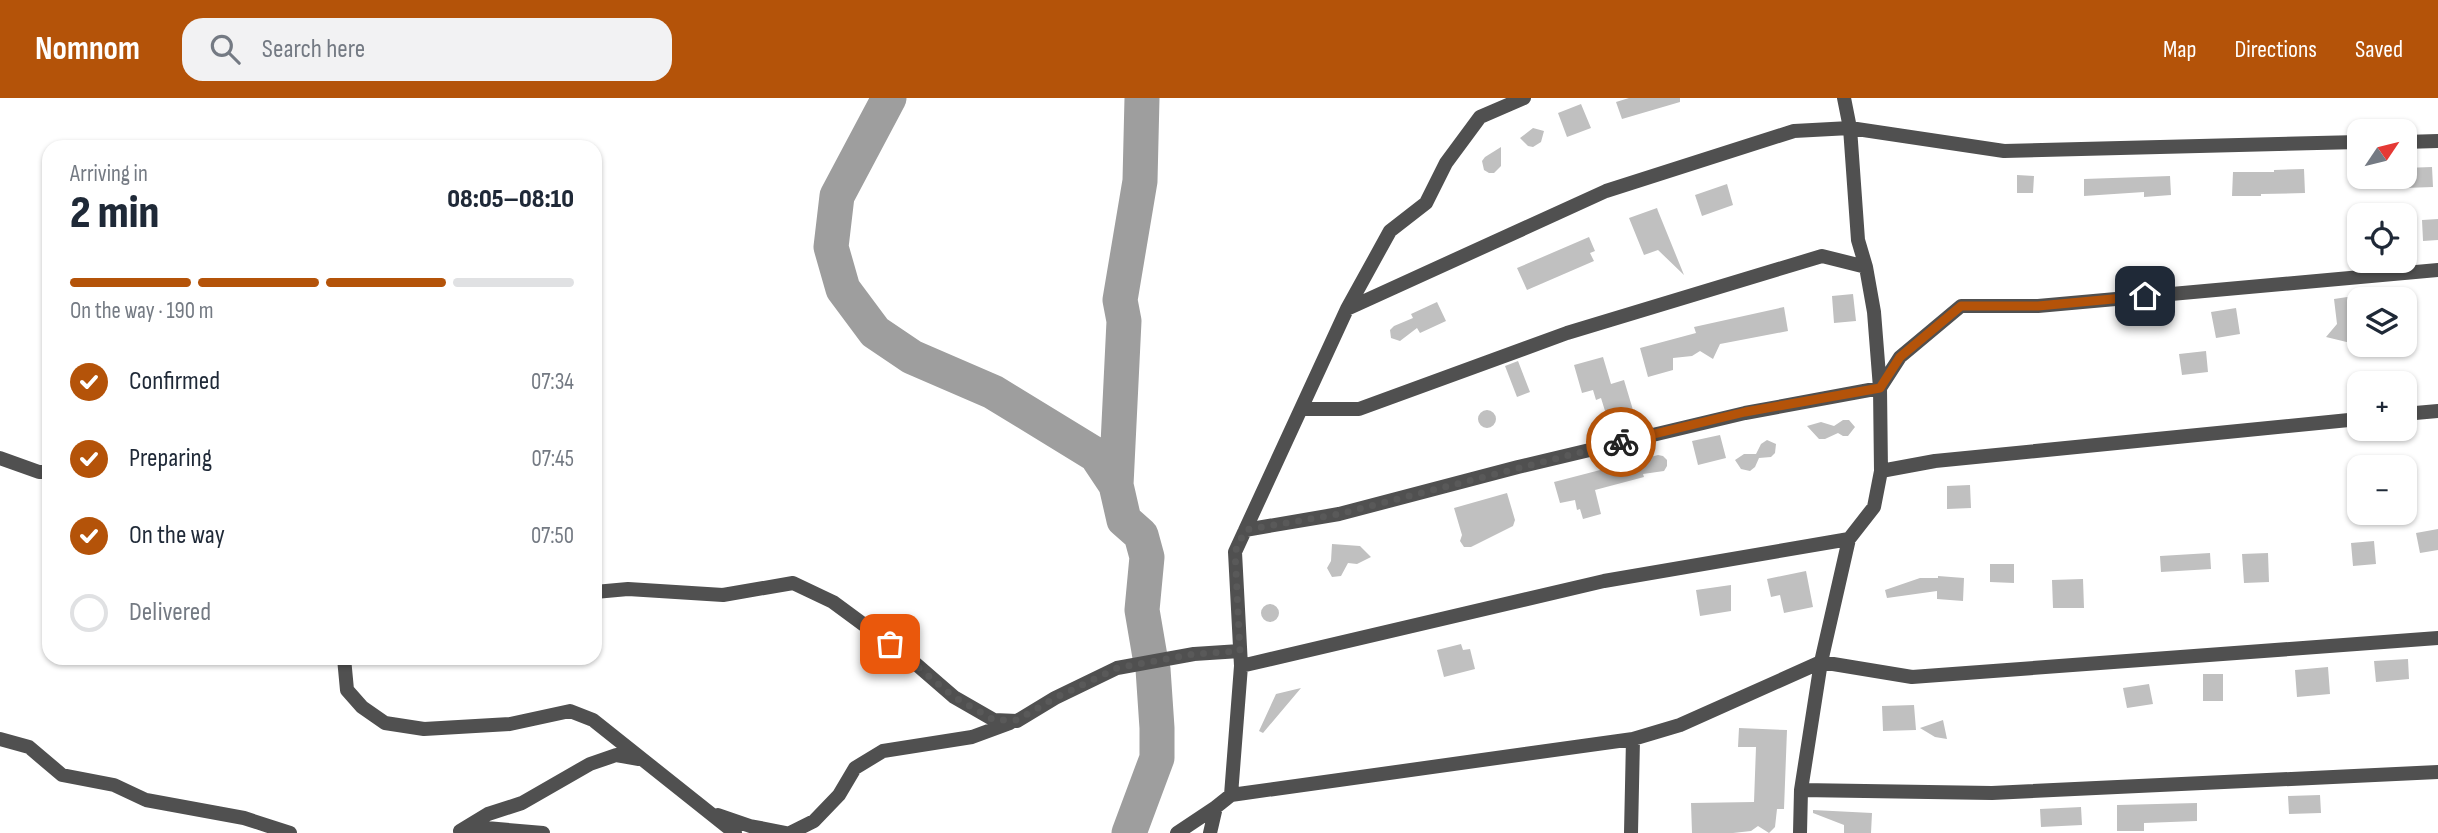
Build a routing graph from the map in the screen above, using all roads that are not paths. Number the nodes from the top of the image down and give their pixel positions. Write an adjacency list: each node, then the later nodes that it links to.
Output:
1 (1524, 98): 9 (street)
2 (1844, 98): 3 (street)
3 (1850, 128): 5 (street); 7 (street); 9 (street)
4 (2438, 141): 6 (street)
5 (2347, 142)
6 (2417, 142)
7 (1866, 267): 10 (street); 11 (street)
8 (2438, 270): 10 (street)
9 (1347, 309): 11 (street)
10 (1880, 388): 16 (street); 18 (street)
11 (1301, 408): 18 (street)
12 (2438, 411): 13 (street)
13 (2417, 413)
14 (2347, 420): 16 (street)
15 (0, 458): 17 (street)
16 (1881, 471): 19 (street)
17 (42, 472)
18 (1245, 530): 22 (street)
19 (1849, 539): 22 (street); 23 (street)
20 (602, 591): 25 (street)
21 (2438, 638): 23 (street)
22 (1240, 658): 25 (street); 31 (street)
23 (1821, 662): 27 (street); 30 (street)
24 (345, 665): 28 (street)
25 (1017, 720): 38 (street)
26 (0, 739): 35 (street)
27 (1633, 739): 31 (street); 41 (street)
28 (642, 759): 33 (street); 34 (street)
29 (2438, 772): 30 (street)
30 (1801, 790): 42 (street)
31 (1231, 795): 32 (street)
32 (1216, 807): 39 (street); 40 (street)
33 (710, 812): 37 (street); 38 (street)
34 (457, 832): 36 (street)
35 (290, 833)
36 (543, 833)
37 (735, 833)
38 (788, 833)
39 (1177, 833)
40 (1210, 833)
41 (1631, 833)
42 (1800, 833)

